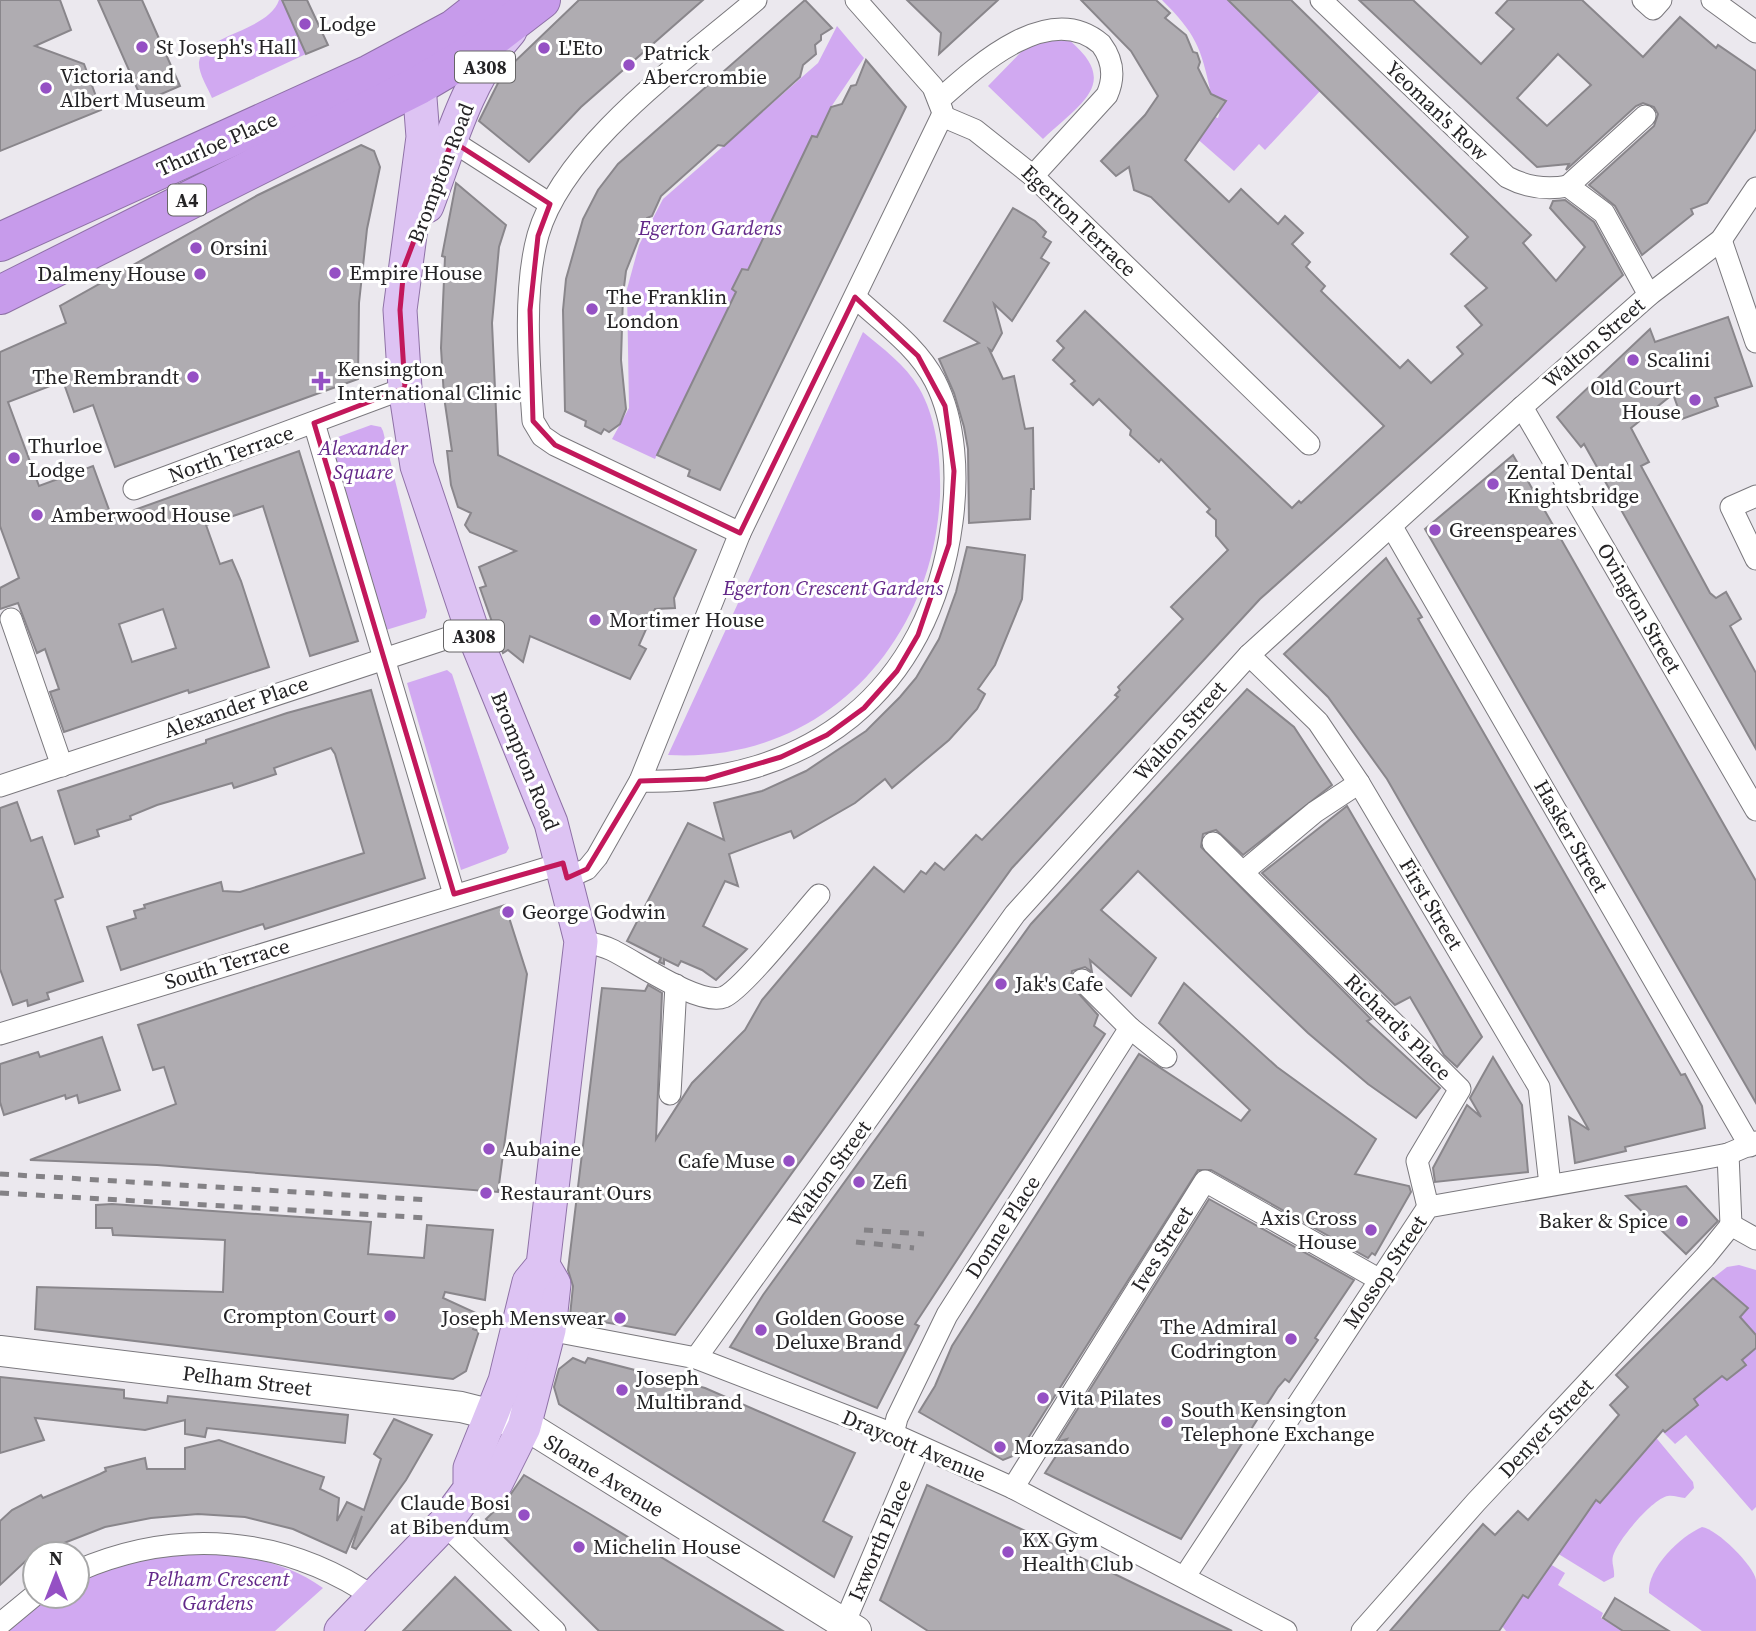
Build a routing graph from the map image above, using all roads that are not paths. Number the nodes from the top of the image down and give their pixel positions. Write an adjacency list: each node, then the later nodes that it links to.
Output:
1 (491, 0): 10 (highway, A4)
2 (756, 0): 18 (street)
3 (856, 0): 12 (street, Egerton Terrace)
4 (1321, 0): 16 (street, Yeoman's Row)
5 (1643, 0): 6 (street)
6 (1661, 0)
7 (1712, 0): 9 (street)
8 (535, 6): 11 (highway, Brompton Road / A4); 14 (main road, Brompton Road / A308)
9 (1756, 32)
10 (433, 42): 11 (main road, Brompton Road / A308); 20 (highway, Thurloe Place / A4)
11 (419, 85): 21 (main road, Brompton Road / A308); 22 (highway, Thurloe Place / A4)
12 (941, 108): 15 (street, Egerton Terrace); 15 (street); 24 (street)
13 (1645, 116): 16 (street)
14 (452, 141): 18 (street); 21 (main road, Brompton Road / A308)
15 (1033, 176): 29 (street, Egerton Terrace)
16 (1568, 186): 23 (street)
17 (1756, 188): 19 (street, Walton Street)
18 (550, 204): 33 (street)
19 (1721, 240): 23 (street, Walton Street); 25 (street)
20 (0, 242)
21 (404, 267): 26 (main road, Brompton Road / A308)
22 (0, 295)
23 (1649, 295): 27 (street, Walton Street)
24 (855, 297): 33 (street); 40 (street)
25 (1756, 342)
26 (405, 388): 28 (street, North Terrace); 36 (main road, Brompton Road / A308)
27 (1522, 407): 32 (street, Walton Street); 43 (street, Ovington Street)
28 (314, 423): 30 (street, North Terrace); 38 (street)
29 (1309, 443)
30 (134, 489)
31 (1756, 496): 34 (street)
32 (1392, 527): 37 (street, Walton Street); 56 (street, Hasker Street)
33 (740, 533): 40 (street)
34 (1756, 559)
35 (11, 619): 39 (street)
36 (472, 630): 38 (street, Alexander Place); 45 (main road, Brompton Road / A308)
37 (1249, 656): 41 (street, First Street); 65 (street, Walton Street)
38 (384, 658): 39 (street, Alexander Place); 47 (street)
39 (62, 766): 42 (street, Alexander Place)
40 (640, 782): 45 (street)
41 (1359, 783): 46 (street); 58 (street, First Street)
42 (0, 786)
43 (1756, 810)
44 (1213, 843): 46 (street, Richard's Place)
45 (565, 870): 47 (street); 49 (main road, Brompton Road / A308)
46 (1243, 872): 59 (street, Richard's Place)
47 (454, 894): 53 (street, South Terrace)
48 (819, 895): 51 (street)
49 (581, 941): 51 (street); 63 (main road, Brompton Road / A308)
50 (1082, 980): 52 (street)
51 (676, 985): 55 (street)
52 (1130, 1028): 54 (street); 68 (street, Donne Place)
53 (0, 1034)
54 (1166, 1057)
55 (670, 1094)
56 (1753, 1144): 57 (street, Mossop Street)
57 (1728, 1154): 58 (street, Mossop Street); 60 (street)
58 (1550, 1185): 59 (street, Mossop Street)
59 (1429, 1207): 62 (street, Mossop Street)
60 (1731, 1225): 61 (street); 82 (street, Denyer Street)
61 (1756, 1239)
62 (1380, 1280): 70 (street, Ives Street); 74 (street, Mossop Street)
63 (534, 1327): 65 (street, Draycott Avenue); 66 (main road, Brompton Road / A308); 67 (main road, Brompton Road / A308)
64 (0, 1351): 66 (street, Pelham Street)
65 (696, 1358): 68 (street, Draycott Avenue)
66 (493, 1415): 67 (street, Sloane Avenue); 71 (main road, A308)
67 (524, 1427): 71 (main road, A308); 78 (street, Sloane Avenue)
68 (893, 1434): 69 (street, Draycott Avenue)
69 (919, 1448): 70 (street, Draycott Avenue); 78 (street, Ixworth Place)
70 (1013, 1488): 74 (street, Draycott Avenue)
71 (470, 1489): 72 (main road, A308)
72 (444, 1524): 75 (main road, A308); 80 (street)
73 (91, 1566): 75 (street)
74 (1185, 1576): 81 (street, Draycott Avenue)
75 (375, 1598): 79 (main road, A308)
76 (21, 1607): 77 (street)
77 (0, 1624)
78 (847, 1629)
79 (341, 1631)
80 (555, 1631)
81 (1286, 1631)
82 (1362, 1631)

